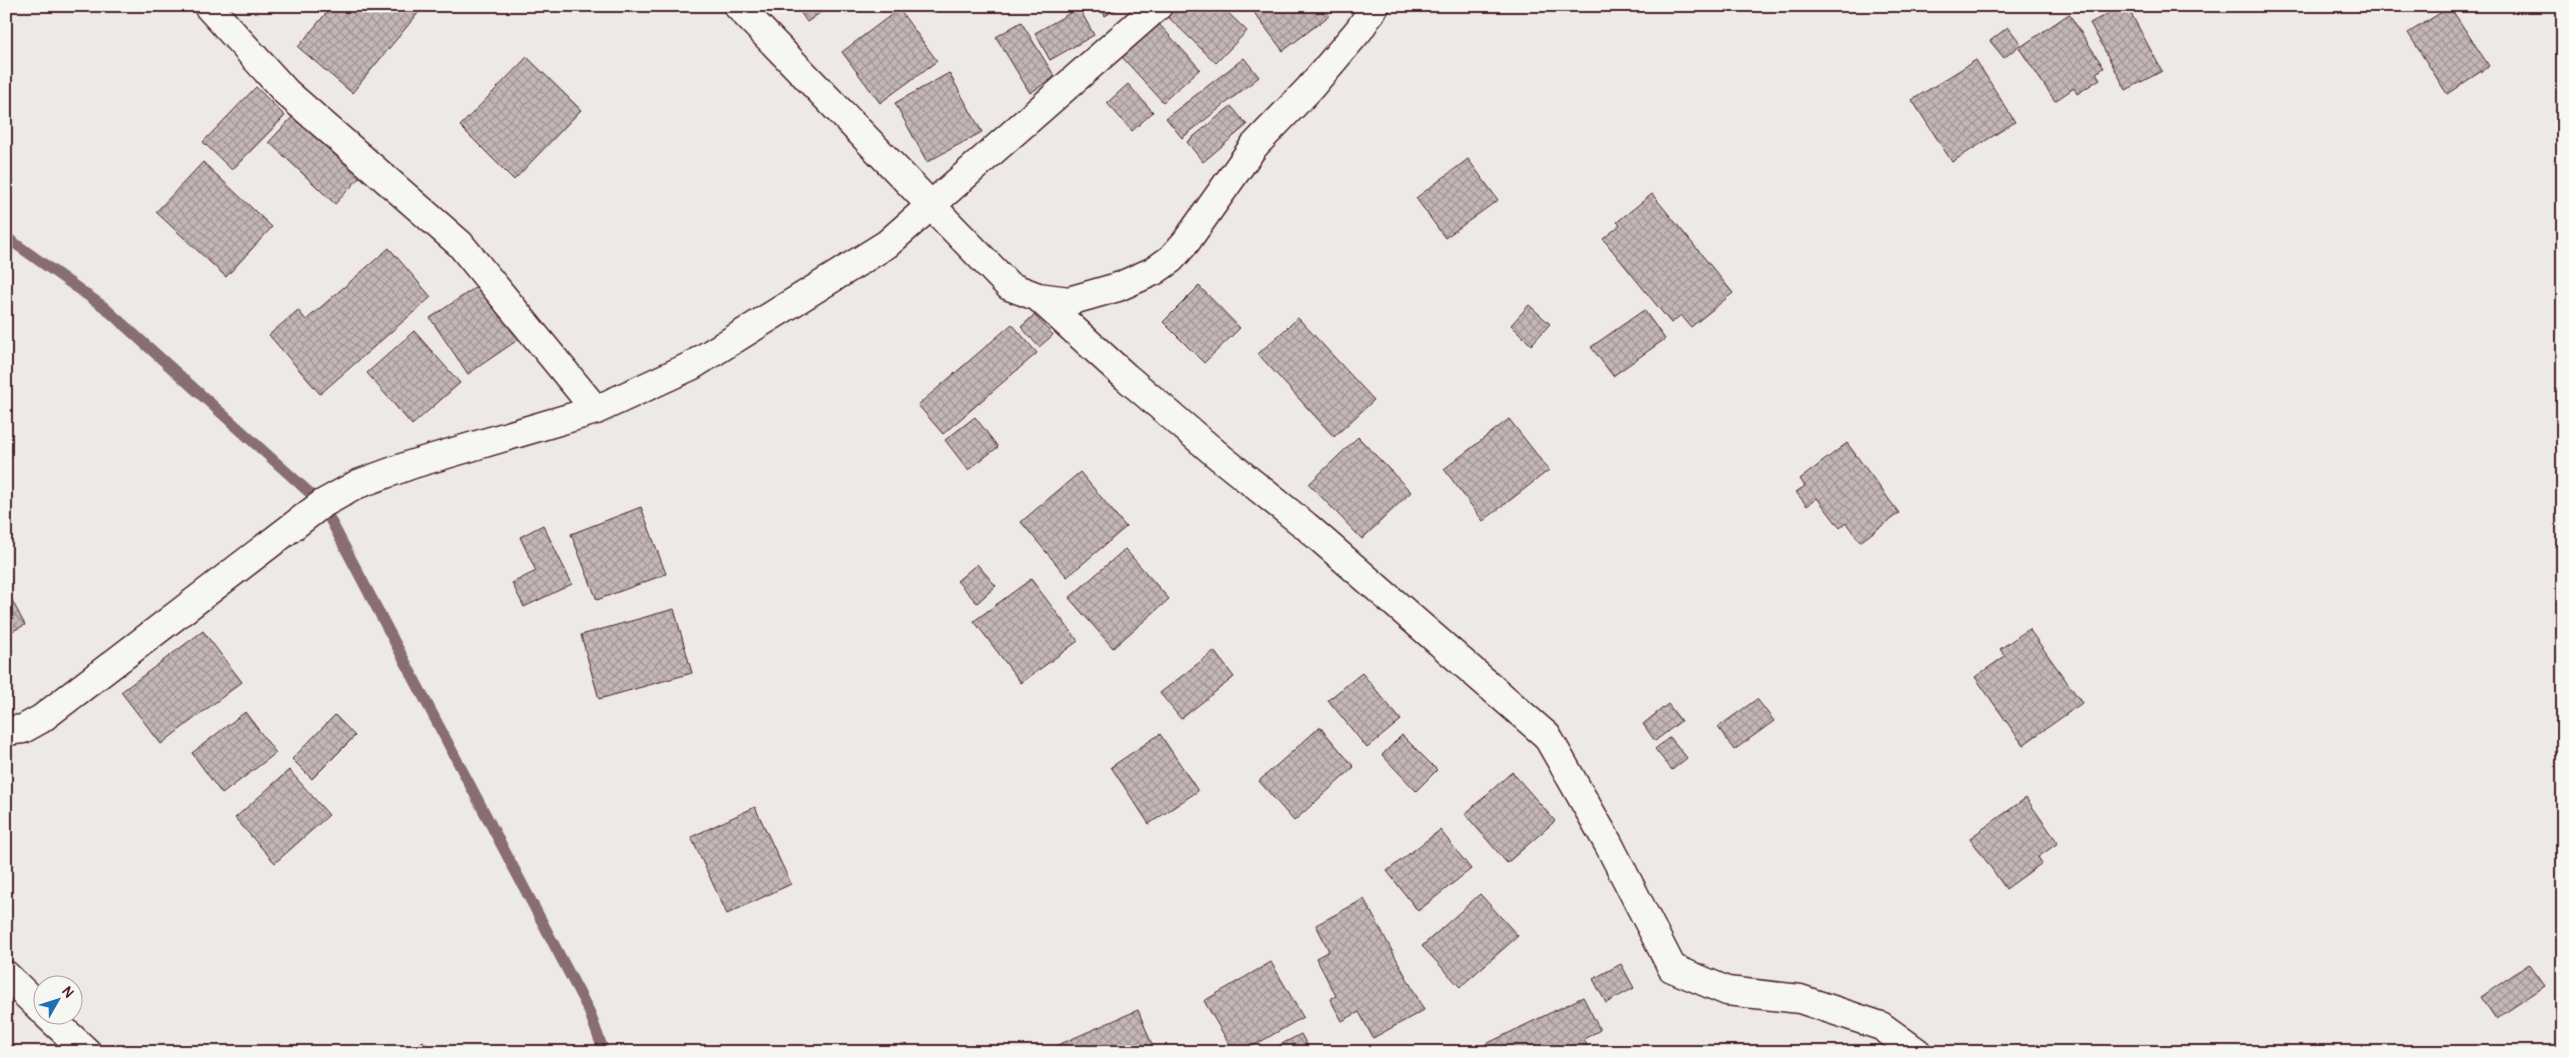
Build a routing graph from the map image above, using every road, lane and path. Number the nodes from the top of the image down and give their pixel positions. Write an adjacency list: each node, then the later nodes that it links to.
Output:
1 (208, 6): 7 (street)
2 (738, 6): 5 (street)
3 (1158, 6): 5 (street)
4 (1375, 6): 6 (street)
5 (931, 207): 6 (street); 7 (street)
6 (1038, 297): 13 (street)
7 (596, 410): 8 (street)
8 (6, 731)
9 (6, 975): 10 (street)
10 (32, 1000)
11 (59, 1026): 12 (street)
12 (86, 1052)
13 (1917, 1052)

